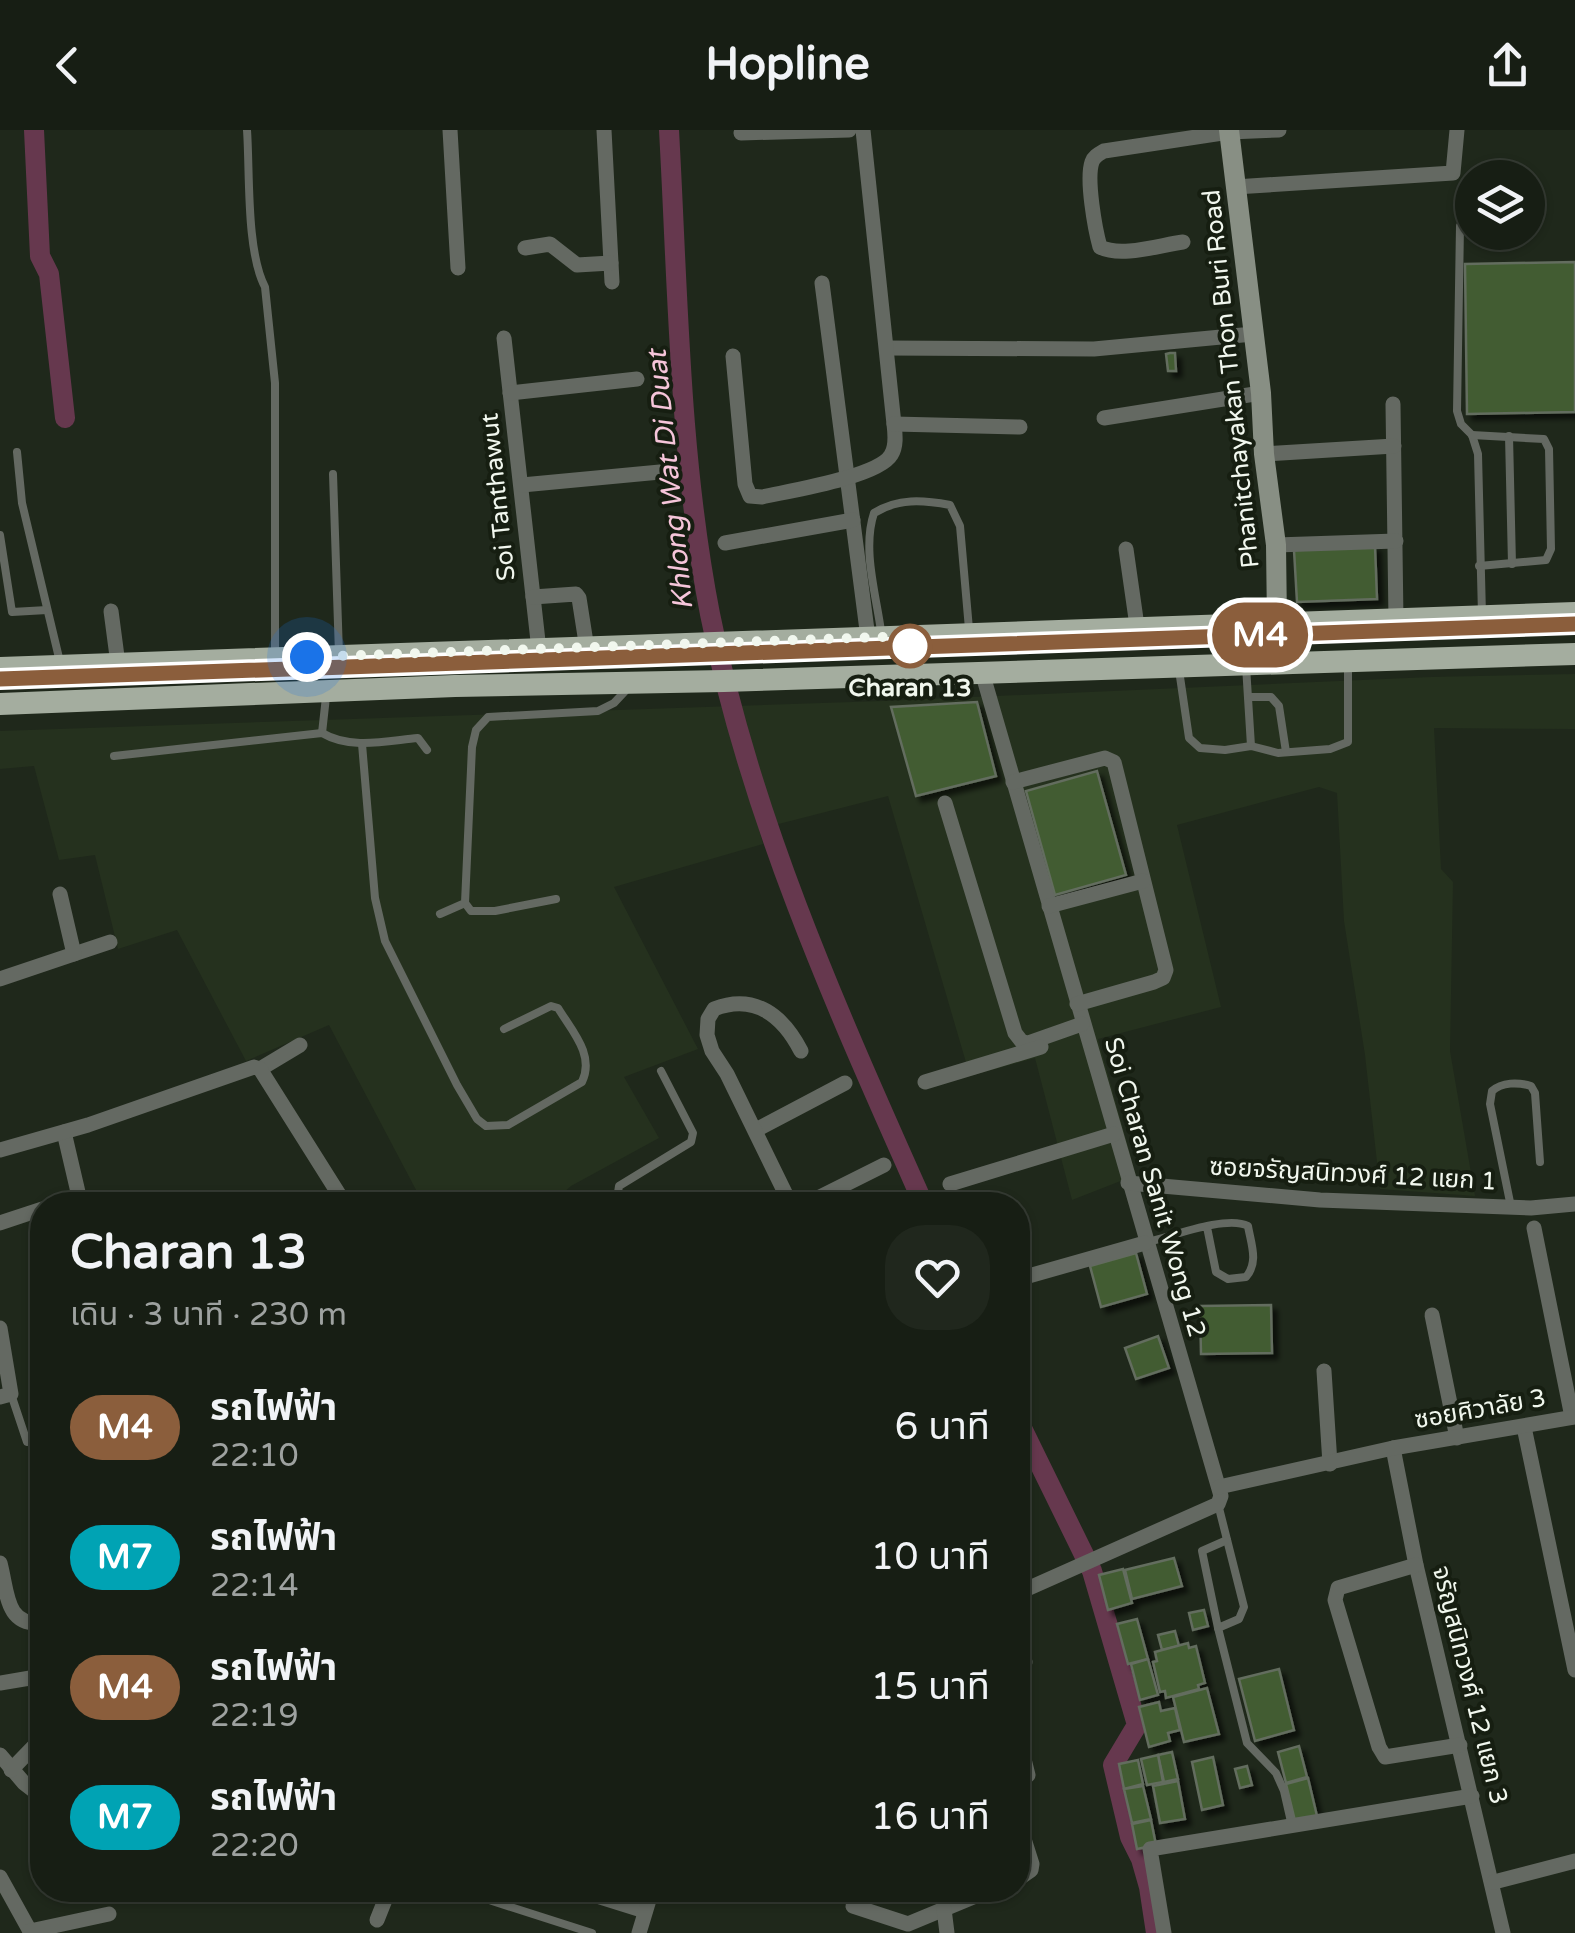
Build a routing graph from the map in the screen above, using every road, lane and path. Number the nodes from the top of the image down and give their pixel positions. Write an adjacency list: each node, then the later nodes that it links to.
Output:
1 (247, 130): 60 (lane)
2 (450, 130): 15 (street)
3 (604, 130): 14 (street)
4 (849, 130): 9 (street)
5 (863, 130): 20 (street)
6 (1279, 130): 8 (street)
7 (1457, 130): 10 (street)
8 (1229, 131): 10 (main road, Phanitchayakan Thon Buri Road); 11 (street)
9 (741, 133)
10 (1235, 187): 18 (main road, Phanitchayakan Thon Buri Road)
11 (1184, 242)
12 (524, 248): 14 (street)
13 (1460, 250): 29 (lane)
14 (611, 264): 16 (street)
15 (458, 268)
16 (612, 282)
17 (822, 283): 36 (street)
18 (1253, 334): 20 (street); 24 (main road, Phanitchayakan Thon Buri Road)
19 (504, 338): 23 (street, Soi Tanthawut)
20 (887, 348): 27 (street)
21 (734, 356): 36 (street)
22 (637, 380): 23 (street)
23 (510, 393): 37 (street, Soi Tanthawut)
24 (1262, 394): 26 (street); 33 (main road, Phanitchayakan Thon Buri Road)
25 (1394, 404): 31 (street)
26 (1104, 418)
27 (894, 424): 28 (street); 36 (street)
28 (1020, 427)
29 (1472, 435): 30 (lane); 45 (lane)
30 (1509, 436): 44 (lane); 44 (lane)
31 (1394, 446): 33 (street); 40 (street)
32 (17, 452): 47 (lane)
33 (1264, 454): 42 (main road, Phanitchayakan Thon Buri Road)
34 (660, 472): 37 (street)
35 (333, 474): 59 (lane)
36 (846, 478): 38 (street)
37 (522, 484): 46 (street, Soi Tanthawut)
38 (853, 520): 41 (street); 55 (street)
39 (0, 535): 47 (lane)
40 (1396, 541): 42 (street); 51 (street)
41 (725, 543)
42 (1276, 545): 52 (main road, Phanitchayakan Thon Buri Road)
43 (1126, 549): 53 (street)
44 (1512, 564): 45 (lane)
45 (1478, 566): 50 (lane)
46 (533, 597): 56 (street); 57 (street, Soi Tanthawut)
47 (47, 610): 64 (lane)
48 (111, 611): 63 (street)
49 (1575, 613): 50 (main road)
50 (1482, 617): 51 (main road)
51 (1396, 620): 52 (main road)
52 (1277, 623): 53 (main road)
53 (1137, 626): 54 (main road)
54 (969, 633): 55 (main road); 55 (lane)
55 (875, 637): 56 (main road)
56 (587, 649): 57 (main road)
57 (539, 650): 59 (main road)
58 (1575, 654): 62 (main road)
59 (339, 656): 60 (main road)
60 (275, 658): 61 (main road)
61 (151, 662): 63 (main road); 72 (main road)
62 (1348, 662): 66 (main road); 78 (lane)
63 (118, 664): 64 (main road)
64 (61, 666): 67 (main road)
65 (1178, 666): 66 (main road); 68 (main road); 76 (lane)
66 (1246, 666): 71 (lane)
67 (0, 668)
68 (982, 672): 69 (main road); 80 (street, Soi Charan Sanit Wong 12)
69 (632, 683): 70 (main road); 85 (lane)
70 (327, 692): 72 (main road); 74 (lane)
71 (1248, 697): 76 (lane); 78 (lane)
72 (152, 698): 73 (main road)
73 (0, 704)
74 (322, 732): 75 (lane); 79 (lane)
75 (362, 744): 77 (lane); 92 (lane)
76 (1251, 746): 78 (lane)
77 (427, 750)
78 (1286, 752)
79 (114, 756)
80 (1013, 782): 82 (street); 86 (street, Soi Charan Sanit Wong 12)
81 (944, 804): 93 (street)
82 (1143, 881): 86 (street); 91 (street)
83 (60, 894): 89 (street)
84 (556, 898): 85 (lane)
85 (465, 904): 87 (lane)
86 (1049, 906): 91 (street, Soi Charan Sanit Wong 12)
87 (440, 914)
88 (110, 942): 89 (street)
89 (74, 954): 90 (street)
90 (0, 979)
91 (1077, 1004): 93 (street, Soi Charan Sanit Wong 12)
92 (504, 1029)
93 (1084, 1029): 98 (street); 102 (street, Soi Charan Sanit Wong 12)
94 (300, 1045): 96 (street)
95 (801, 1051): 100 (street)
96 (260, 1069): 101 (street); 109 (street)
97 (661, 1072): 110 (lane)
98 (926, 1082)
99 (845, 1084): 100 (street)
100 (756, 1130): 111 (street)
101 (64, 1132): 103 (street); 108 (street)
102 (1114, 1134): 106 (street, Soi Charan Sanit Wong 12); 107 (street)
103 (0, 1150)
104 (1540, 1162): 114 (lane)
105 (884, 1165): 112 (street)
106 (1128, 1183): 114 (street, ซอยจรัญสนิทวงศ์ 12 แยก 1); 119 (street, Soi Charan Sanit Wong 12)
107 (950, 1184)
108 (66, 1192)
109 (337, 1192)
110 (618, 1192)
111 (786, 1192)
112 (830, 1192)
113 (1575, 1204): 114 (street, ซอยจรัญสนิทวงศ์ 12 แยก 1)
114 (1511, 1207)
115 (30, 1213): 116 (street)
116 (0, 1222)
117 (1207, 1227): 117 (lane); 119 (lane)
118 (1534, 1228): 126 (street)
119 (1145, 1243): 120 (street); 132 (street, Soi Charan Sanit Wong 12)
120 (1030, 1276)
121 (1432, 1315): 128 (street)
122 (0, 1336): 124 (street)
123 (1324, 1370): 131 (street)
124 (8, 1399): 125 (lane); 129 (lane)
125 (0, 1410)
126 (1574, 1417): 127 (street, ซอยศิวาลัย 3)
127 (1524, 1427): 128 (street, ซอยศิวาลัย 3); 140 (street)
128 (1457, 1438): 130 (street, ซอยศิวาลัย 3)
129 (27, 1442)
130 (1393, 1448): 131 (street, ซอยศิวาลัย 3); 136 (street, จรัญสนิทวงศ์ 12 แยก 3)
131 (1330, 1464): 132 (street, ซอยศิวาลัย 3)
132 (1220, 1487): 133 (street, Soi Charan Sanit Wong 12)
133 (1218, 1504): 134 (lane); 137 (street)
134 (1227, 1540): 139 (lane); 139 (lane)
135 (0, 1564): 138 (street)
136 (1416, 1565): 143 (street, จรัญสนิทวงศ์ 12 แยก 3); 143 (street)
137 (1030, 1587)
138 (30, 1622)
139 (1218, 1628): 149 (lane)
140 (1575, 1670)
141 (30, 1678): 142 (street)
142 (0, 1683)
143 (1460, 1745): 148 (street, จรัญสนิทวงศ์ 12 แยก 3)
144 (30, 1751): 146 (street)
145 (0, 1755): 146 (street)
146 (12, 1770): 147 (street)
147 (30, 1786)
148 (1472, 1796): 149 (street); 152 (street, จรัญสนิทวงศ์ 12 แยก 3)
149 (1292, 1826): 163 (street)
150 (1575, 1861): 152 (street)
151 (0, 1878): 164 (street)
152 (1494, 1882): 168 (street, จรัญสนิทวงศ์ 12 แยก 3)
153 (384, 1902): 162 (street)
154 (495, 1902): 165 (lane)
155 (617, 1902): 160 (street)
156 (649, 1902): 160 (street)
157 (961, 1902): 159 (street)
158 (853, 1906): 159 (street)
159 (944, 1909): 167 (street)
160 (646, 1911): 166 (street)
161 (109, 1914): 164 (street)
162 (377, 1920)
163 (1160, 1930)
164 (31, 1932)
165 (592, 1933)
166 (639, 1933)
167 (947, 1933)
168 (1503, 1933)

